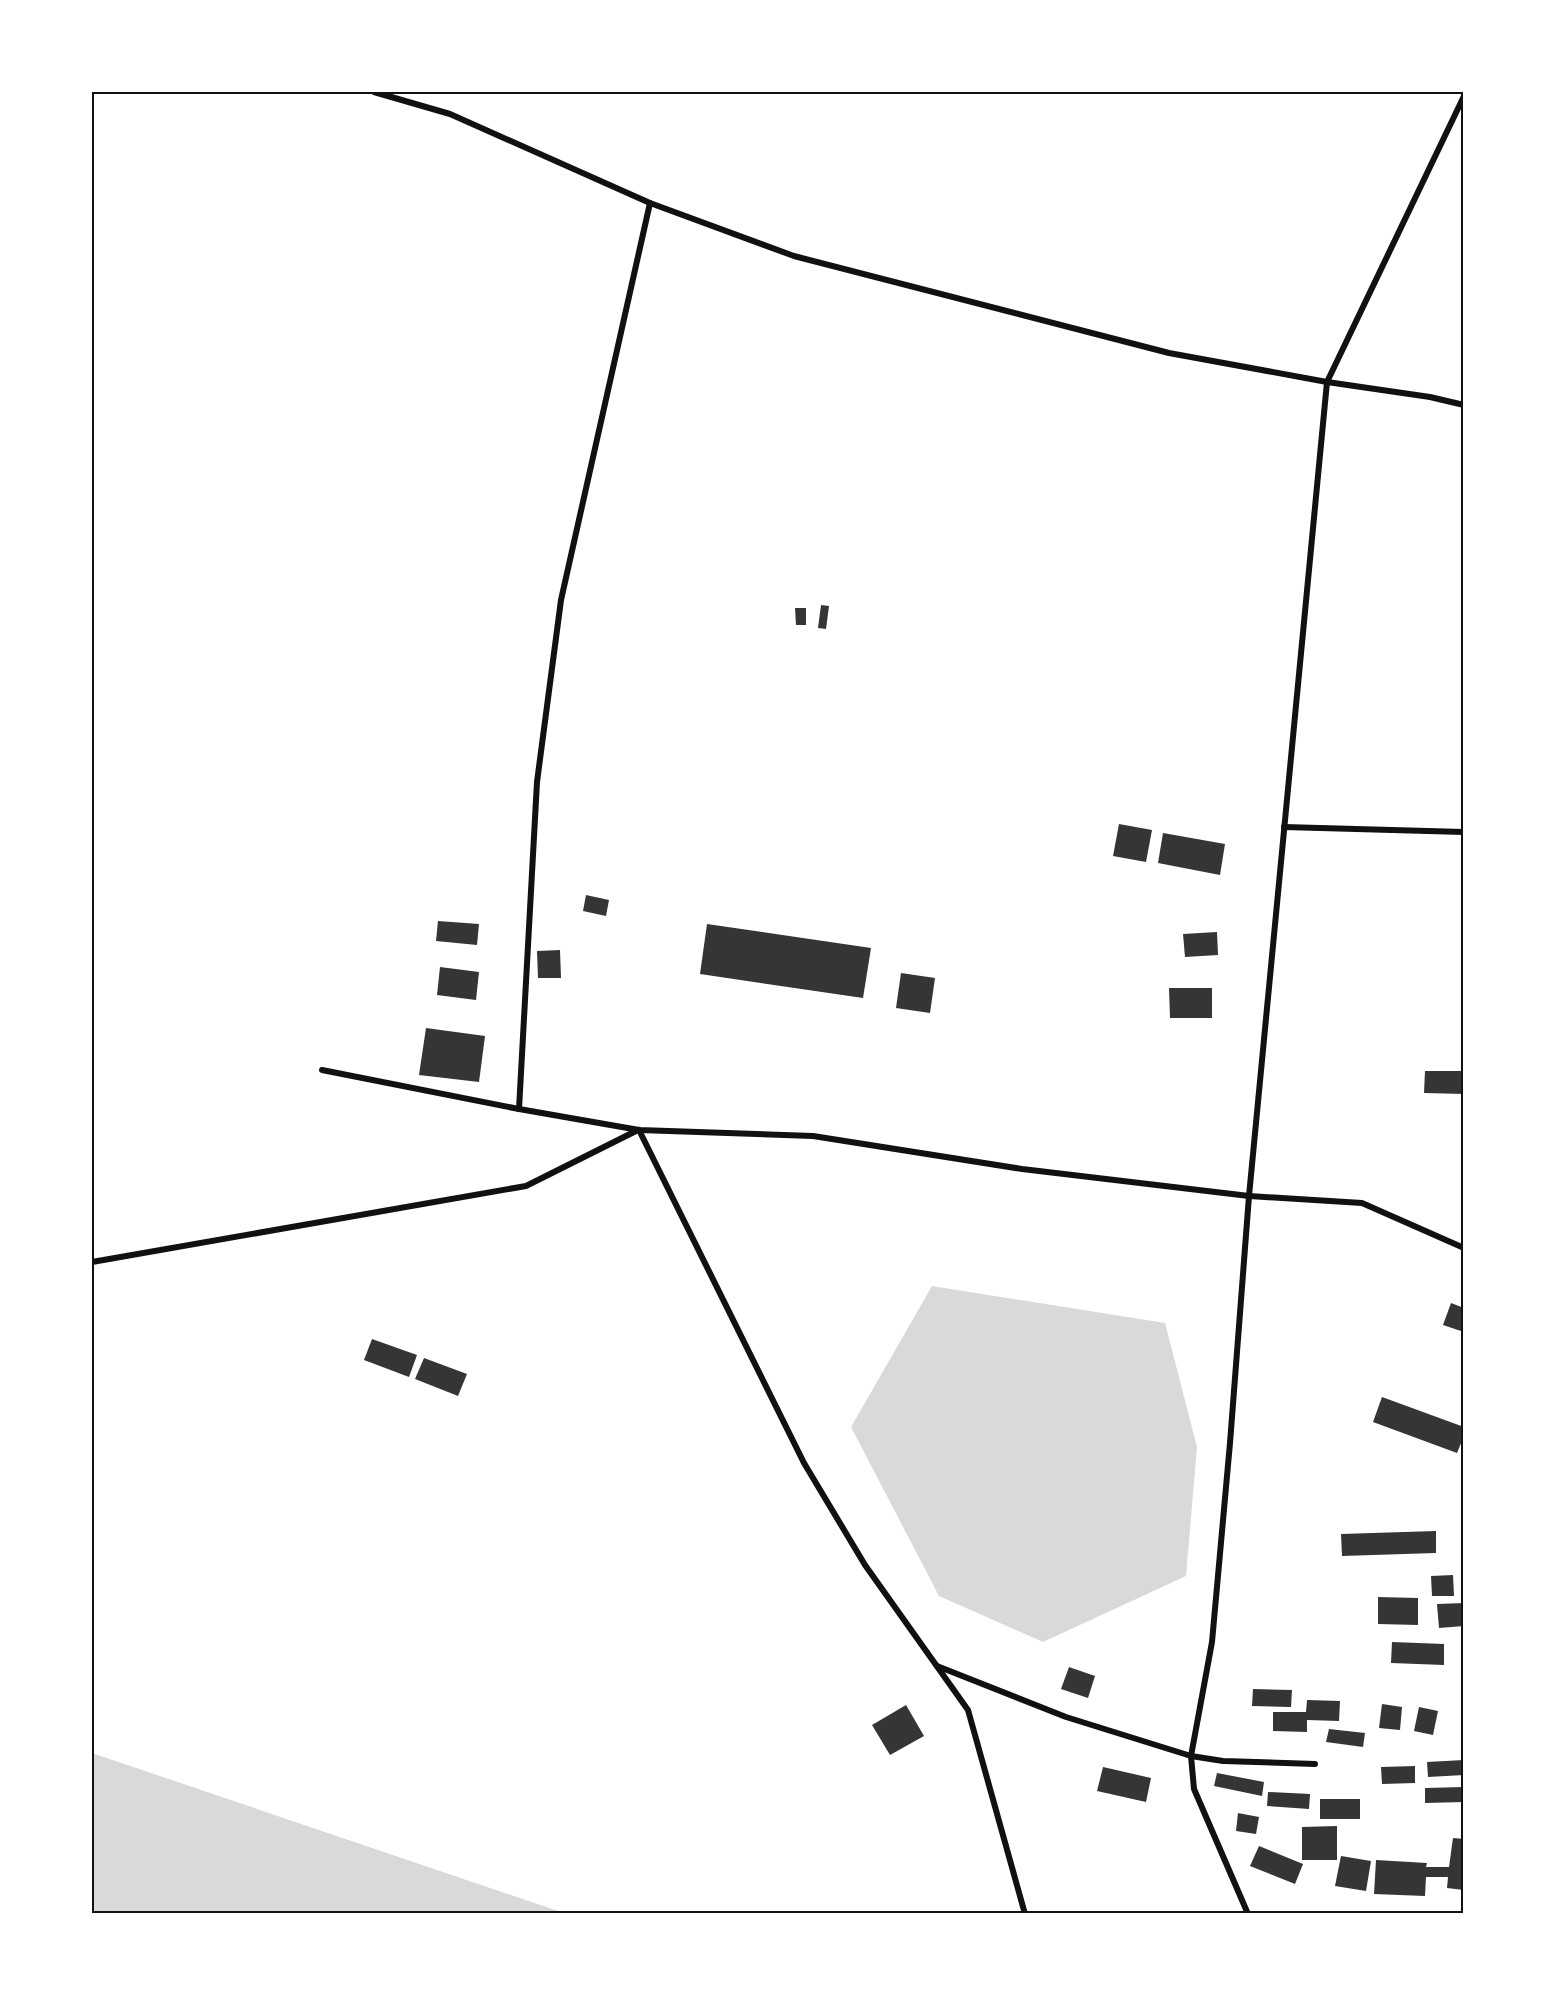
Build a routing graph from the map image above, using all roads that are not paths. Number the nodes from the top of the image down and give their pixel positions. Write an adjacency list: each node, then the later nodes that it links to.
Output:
1 (374, 92): 3 (street)
2 (1464, 96): 4 (street)
3 (650, 203): 4 (street); 9 (street)
4 (1327, 382): 5 (street); 6 (street)
5 (1464, 405)
6 (1284, 827): 7 (street); 11 (street)
7 (1464, 832)
8 (322, 1071): 9 (street)
9 (519, 1109): 10 (street)
10 (639, 1130): 11 (street); 13 (street); 14 (street)
11 (1248, 1196): 12 (street); 15 (street)
12 (1464, 1248)
13 (92, 1262)
14 (937, 1666): 15 (street); 17 (street)
15 (1191, 1756): 16 (street); 18 (street)
16 (1315, 1764)
17 (1025, 1914)
18 (1248, 1914)

